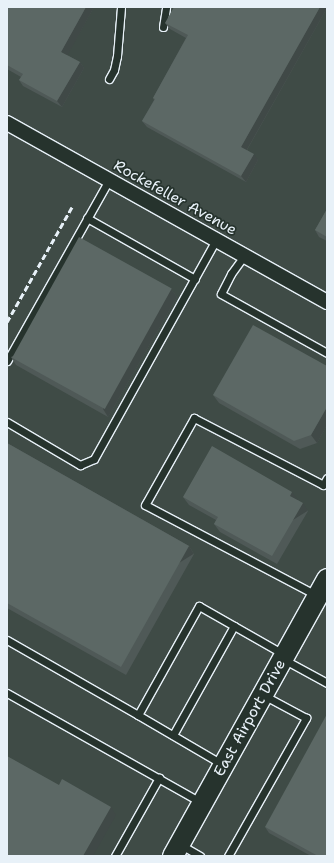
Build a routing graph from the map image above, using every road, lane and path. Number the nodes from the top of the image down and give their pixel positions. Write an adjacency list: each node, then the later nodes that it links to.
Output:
1 (120, 7): 4 (lane)
2 (166, 7): 3 (lane)
3 (163, 27)
4 (109, 79)
5 (7, 122): 6 (street, Rockefeller Avenue)
6 (109, 180): 7 (lane); 8 (street, Rockefeller Avenue)
7 (87, 218): 10 (lane); 13 (lane)
8 (216, 240): 9 (street, Rockefeller Avenue); 10 (lane)
9 (244, 256): 11 (street, Rockefeller Avenue); 12 (lane)
10 (195, 279): 14 (lane)
11 (327, 302)
12 (327, 353)
13 (7, 362)
14 (7, 422)
15 (327, 478): 16 (lane)
16 (325, 486): 17 (lane)
17 (322, 588): 20 (main road, East Airport Drive)
18 (234, 626): 20 (lane); 24 (lane); 25 (lane)
19 (7, 640): 24 (lane)
20 (284, 657): 21 (lane); 23 (main road, East Airport Drive)
21 (327, 683)
22 (7, 693): 27 (lane)
23 (263, 695): 26 (main road, East Airport Drive); 32 (lane)
24 (138, 715): 25 (lane)
25 (173, 735): 26 (lane)
26 (224, 765): 28 (main road, East Airport Drive)
27 (159, 778): 28 (lane); 30 (lane)
28 (202, 803): 29 (main road, East Airport Drive)
29 (176, 850): 31 (lane)
30 (115, 856)
31 (200, 856)
32 (228, 856)

